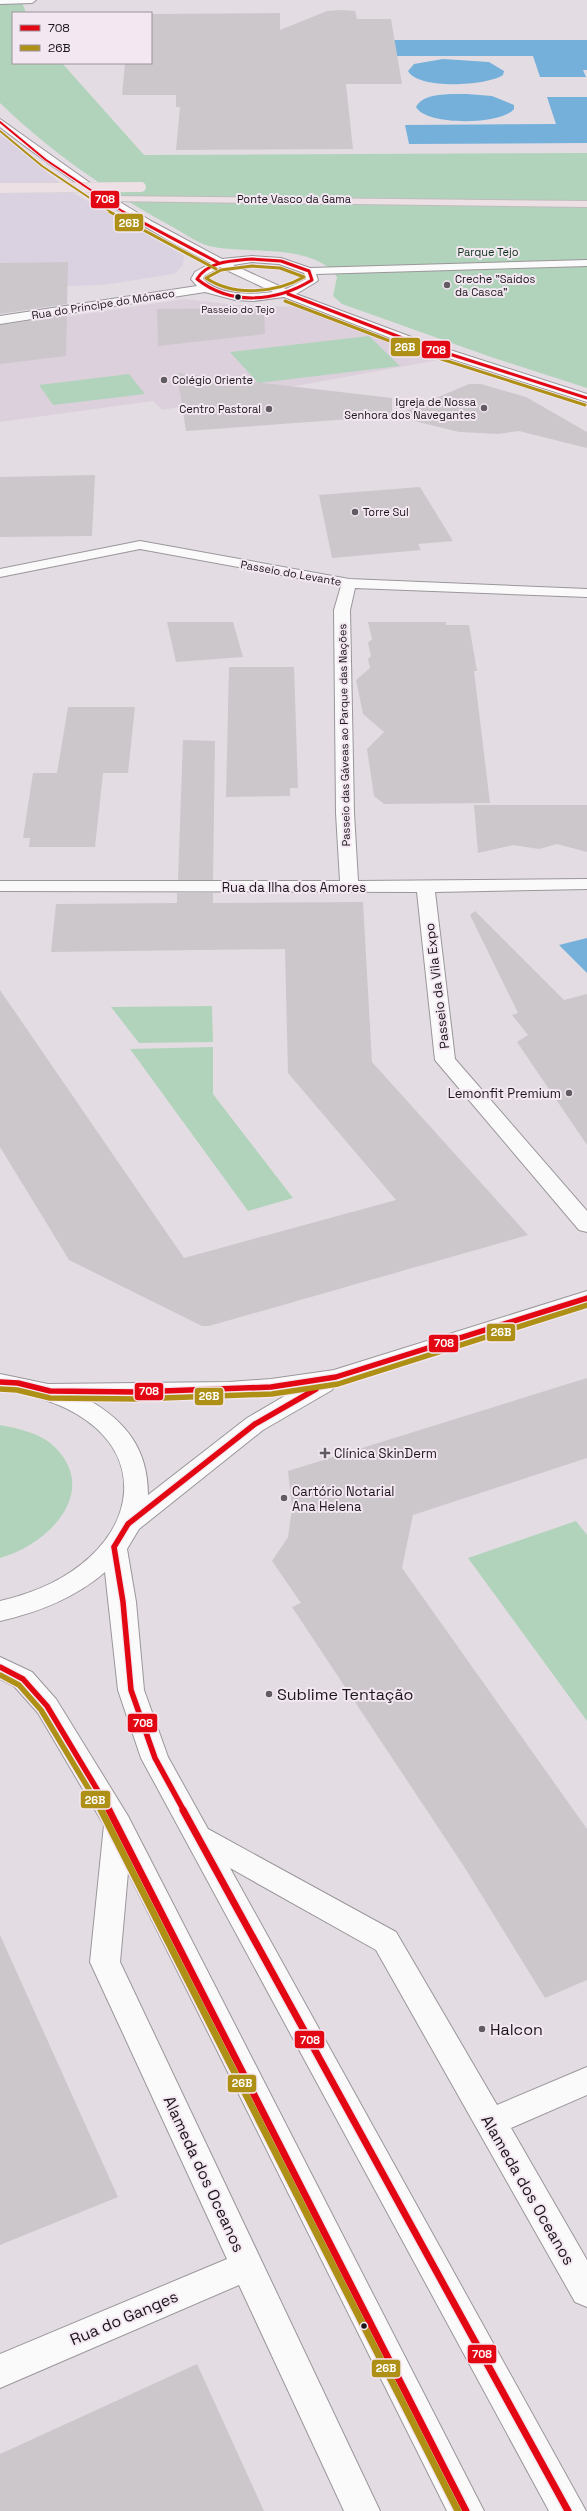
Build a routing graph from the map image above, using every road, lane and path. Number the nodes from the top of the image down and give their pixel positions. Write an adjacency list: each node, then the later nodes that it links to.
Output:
1 (32, 0): 2 (street)
2 (0, 1)
3 (0, 122): 8 (street)
4 (148, 187): 5 (highway, bridge)
5 (0, 188)
6 (70, 200): 7 (highway, Ponte Vasco da Gama)
7 (587, 204)
8 (219, 263): 10 (street); 11 (street); 12 (street)
9 (587, 263): 10 (street)
10 (309, 271): 12 (street)
11 (206, 288): 12 (street); 13 (street, Rua do Príncipe do Mónaco)
12 (288, 294): 14 (street)
13 (0, 320)
14 (587, 398)
15 (0, 573): 16 (street, Passeio do Levante)
16 (349, 583): 17 (street, Passeio do Levante); 20 (street, Passeio das Gáveas ao Parque das Nações)
17 (587, 593)
18 (587, 884): 21 (street, Rua da Ilha dos Amores)
19 (0, 886): 20 (street, Rua da Ilha dos Amores)
20 (349, 887): 21 (street, Rua da Ilha dos Amores)
21 (425, 887): 22 (street, Passeio da Vila Expo)
22 (587, 1225)
23 (587, 1298): 24 (street)
24 (336, 1378): 26 (street); 27 (street)
25 (6, 1379): 26 (street)
26 (50, 1391): 27 (street)
27 (128, 1524): 28 (street)
28 (114, 1547): 29 (street); 32 (street)
29 (0, 1611)
30 (0, 1667): 31 (street)
31 (118, 1824): 35 (street, Alameda dos Oceanos); 39 (street)
32 (199, 1837): 34 (street, Alameda dos Oceanos); 40 (street)
33 (587, 2081): 34 (street)
34 (489, 2123): 36 (street, Alameda dos Oceanos)
35 (247, 2266): 37 (street, Rua do Ganges); 38 (street, Alameda dos Oceanos)
36 (587, 2291)
37 (0, 2371)
38 (362, 2511)
39 (466, 2511)
40 (568, 2511)

